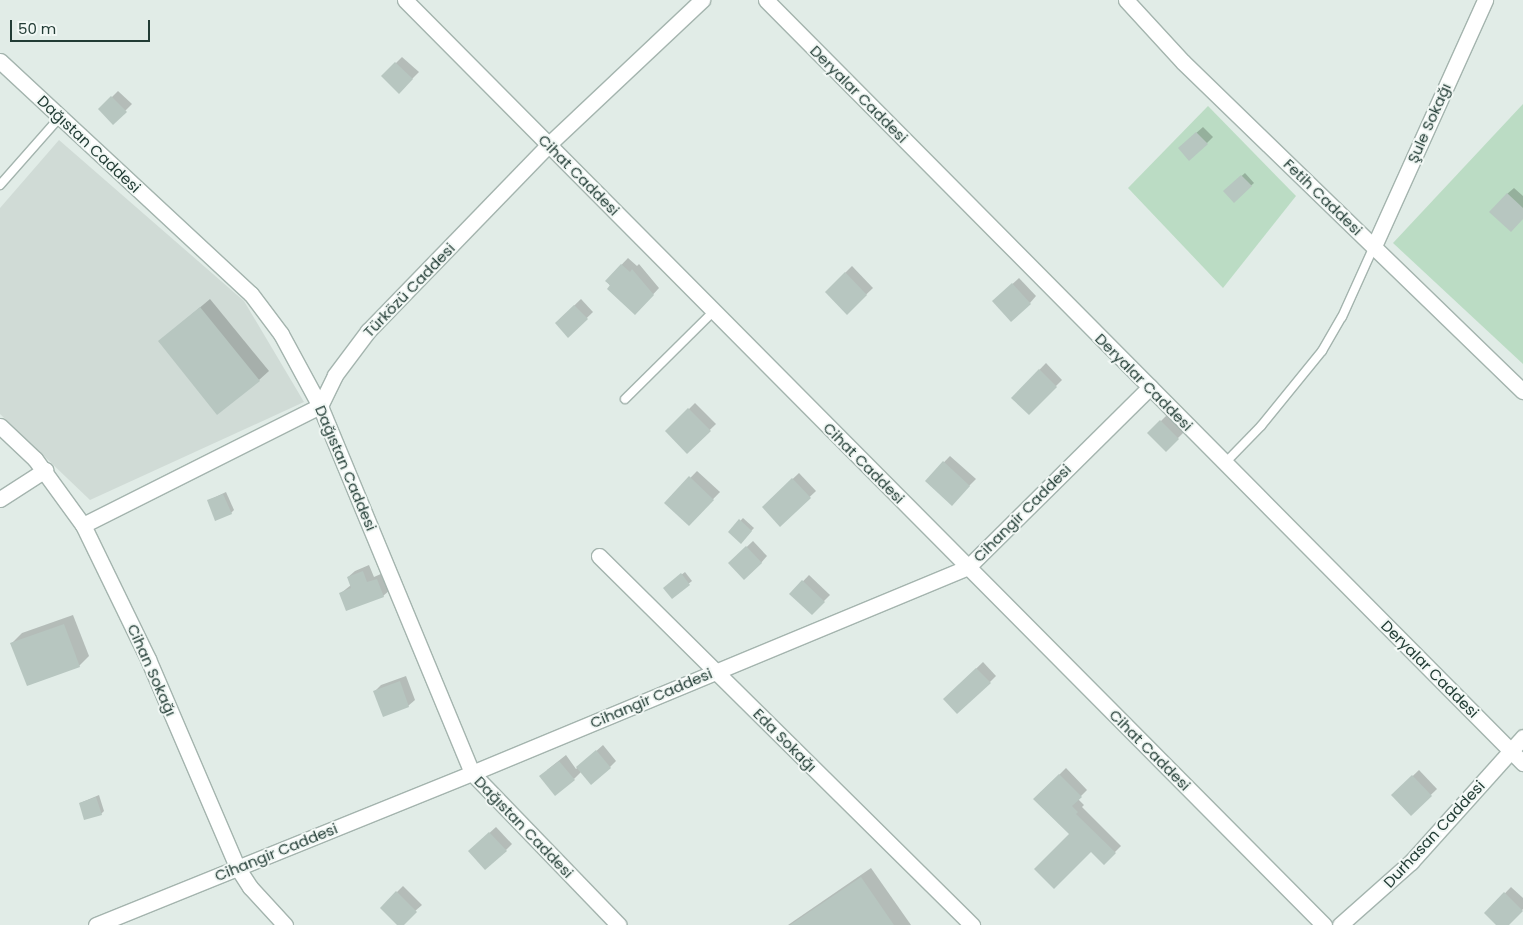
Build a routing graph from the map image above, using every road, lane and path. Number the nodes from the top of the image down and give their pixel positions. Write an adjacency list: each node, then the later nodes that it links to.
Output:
1 (405, 0): 8 (street, Cihat Caddesi)
2 (702, 0): 8 (street, Türközü Caddesi)
3 (766, 0): 12 (street, Deryalar Caddesi)
4 (1126, 0): 10 (street, Fetih Caddesi)
5 (1485, 0): 10 (street, Şule Sokağı)
6 (0, 61): 7 (street, Dağıstan Caddesi)
7 (60, 116): 9 (lane); 15 (street, Dağıstan Caddesi)
8 (548, 145): 11 (street, Cihat Caddesi); 15 (street, Türközü Caddesi)
9 (0, 185)
10 (1374, 246): 13 (street, Fetih Caddesi); 17 (lane)
11 (714, 311): 14 (lane); 22 (street, Cihat Caddesi)
12 (1150, 387): 17 (street, Deryalar Caddesi); 22 (street, Cihangir Caddesi)
13 (1523, 391)
14 (625, 399)
15 (320, 406): 20 (street); 27 (street, Dağıstan Caddesi)
16 (0, 426): 18 (street, Cihan Sokağı)
17 (1225, 463): 25 (street, Deryalar Caddesi)
18 (45, 470): 19 (street); 20 (street, Cihan Sokağı)
19 (0, 499)
20 (83, 525): 28 (street, Cihan Sokağı)
21 (599, 556): 23 (street, Eda Sokağı)
22 (968, 566): 23 (street, Cihangir Caddesi); 33 (street, Cihat Caddesi)
23 (715, 671): 27 (street, Cihangir Caddesi); 32 (street, Eda Sokağı)
24 (1523, 737): 25 (street, Durhasan Caddesi)
25 (1510, 750): 26 (street, Deryalar Caddesi); 34 (street, Durhasan Caddesi)
26 (1523, 763)
27 (472, 773): 28 (street, Cihangir Caddesi); 31 (street, Dağıstan Caddesi)
28 (238, 867): 29 (street, Cihangir Caddesi); 30 (street, Cihan Sokağı)
29 (96, 925)
30 (285, 925)
31 (619, 925)
32 (972, 925)
33 (1324, 925)
34 (1340, 925)

